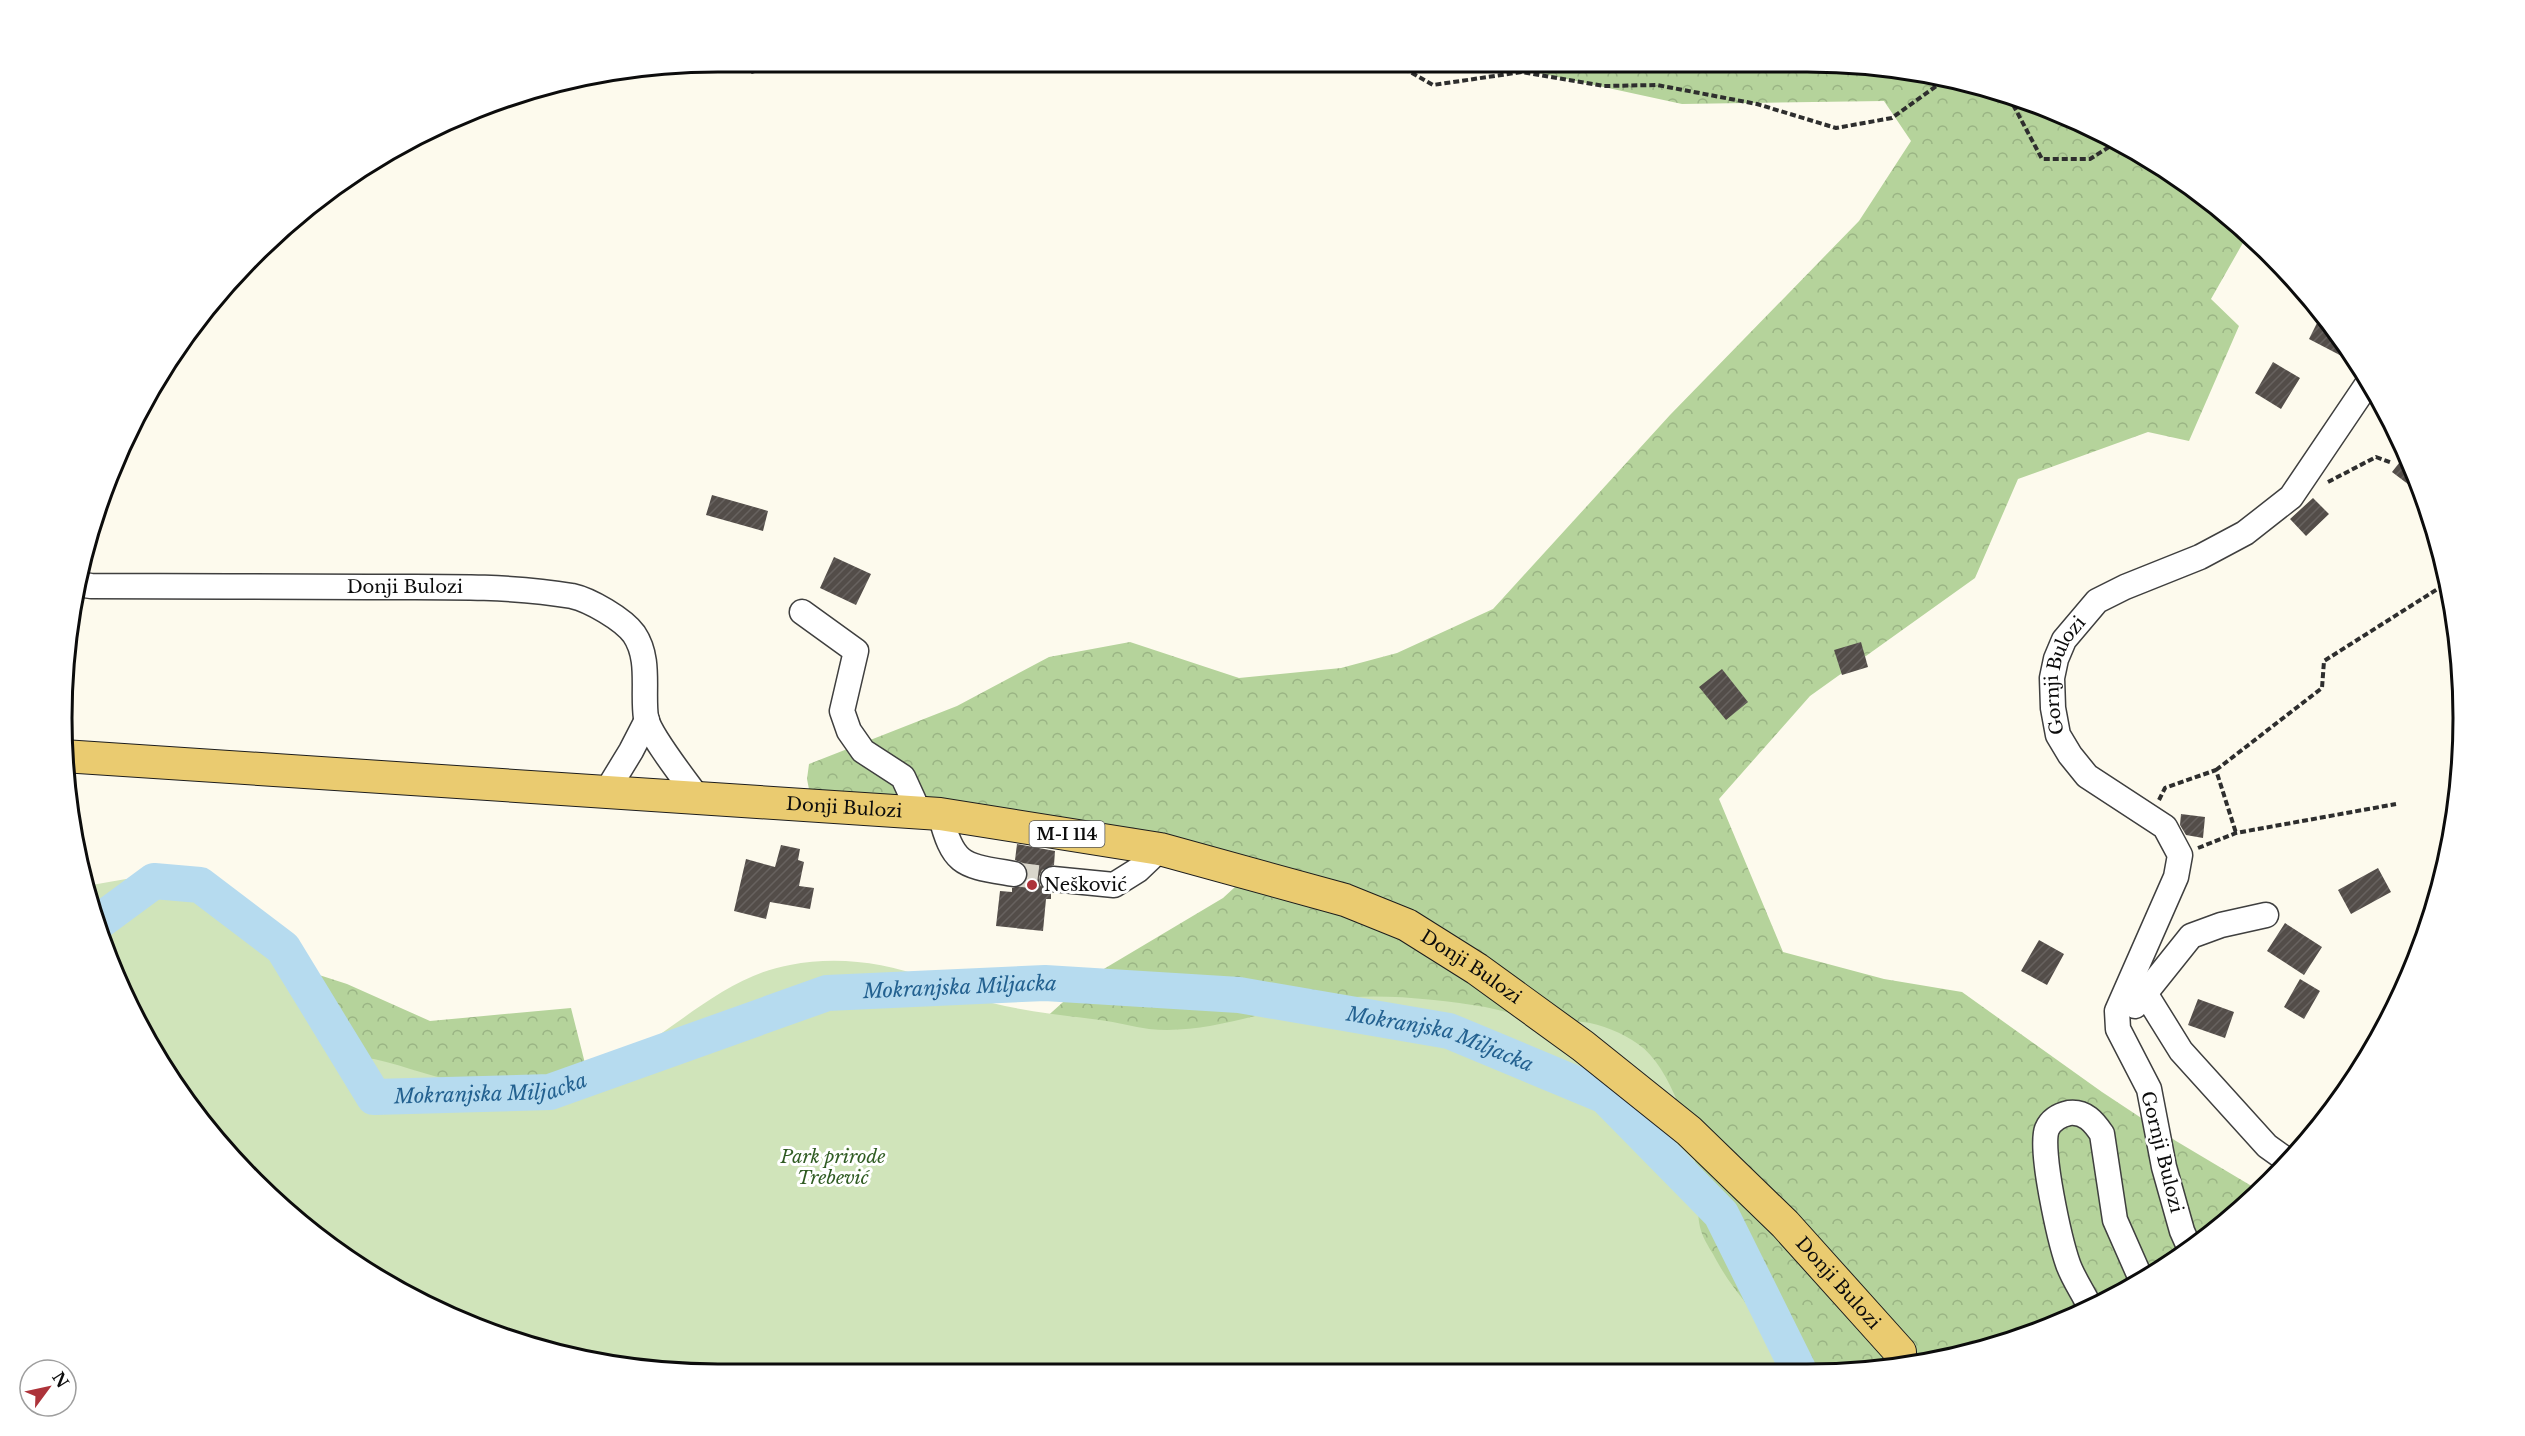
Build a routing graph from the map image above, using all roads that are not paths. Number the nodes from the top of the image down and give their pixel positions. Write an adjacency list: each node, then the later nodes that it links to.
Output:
1 (2363, 390): 14 (street, Gornji Bulozi)
2 (86, 585): 4 (street, Donji Bulozi)
3 (802, 612): 8 (street, Donji Bulozi)
4 (646, 720): 6 (street, Donji Bulozi); 7 (street, Donji Bulozi)
5 (73, 757): 6 (main road, Donji Bulozi / M-I 114)
6 (606, 792): 7 (main road, Donji Bulozi / M-I 114)
7 (698, 798): 8 (main road, Donji Bulozi / M-I 114)
8 (929, 813): 9 (main road, Donji Bulozi / M-I 114); 10 (street)
9 (1160, 849): 11 (street); 19 (main road, Donji Bulozi / M-I 114)
10 (1014, 874)
11 (1053, 879)
12 (2266, 915): 13 (street)
13 (2145, 993): 14 (street); 15 (street)
14 (2118, 1029): 16 (street, Gornji Bulozi)
15 (2281, 1156)
16 (2186, 1241)
17 (2138, 1272): 18 (street)
18 (2086, 1300)
19 (1900, 1352)

